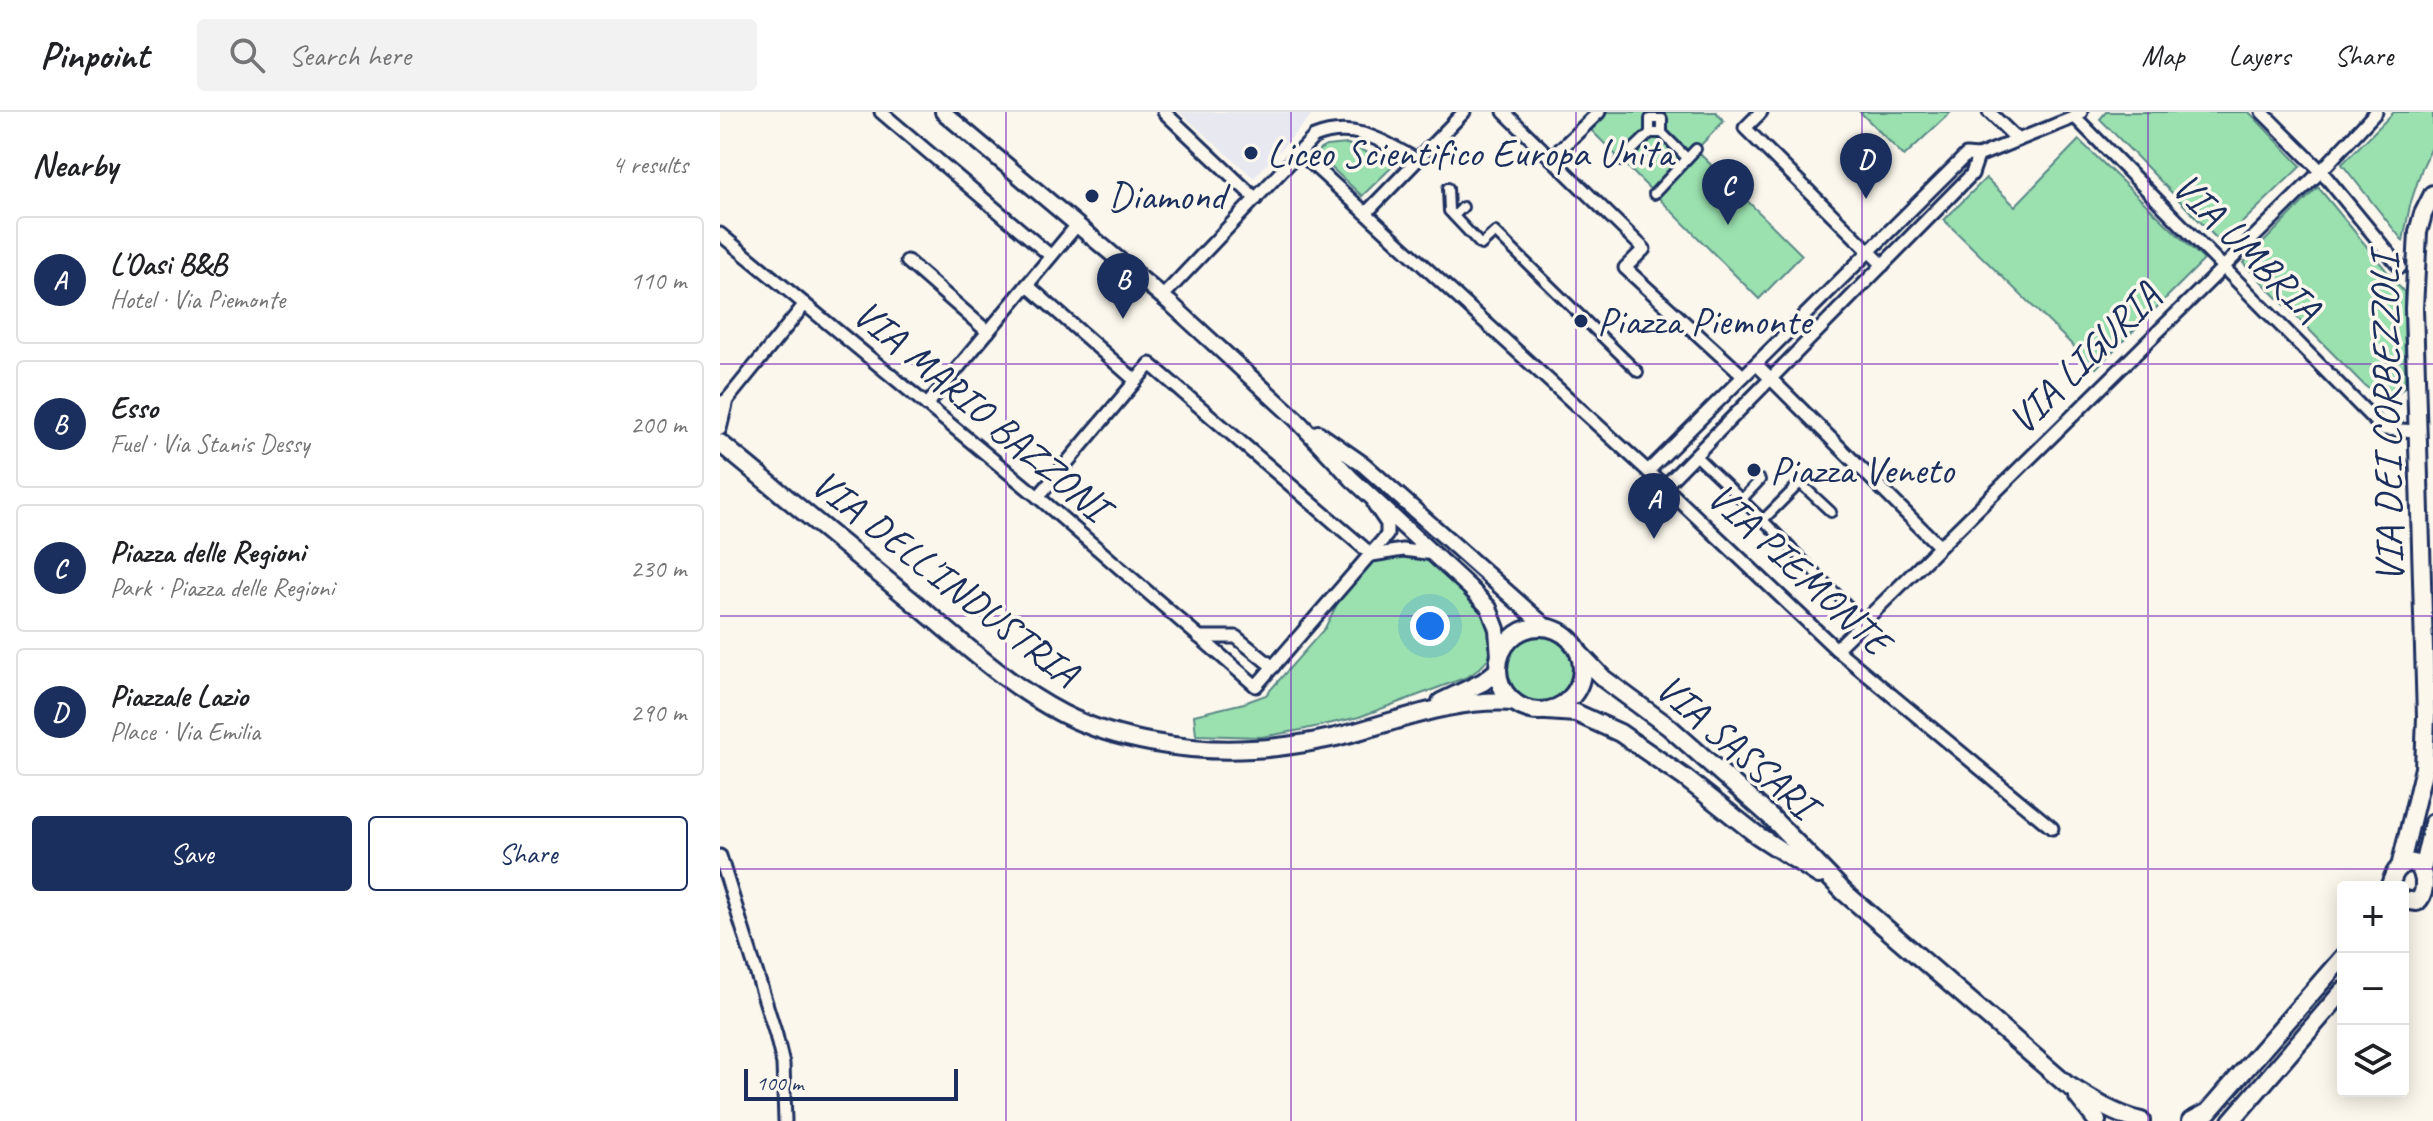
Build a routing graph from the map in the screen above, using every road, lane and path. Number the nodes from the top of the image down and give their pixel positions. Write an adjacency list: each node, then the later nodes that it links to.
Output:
1 (881, 112): 36 (street)
2 (943, 112): 33 (street)
3 (1164, 112): 29 (street)
4 (1464, 112): 23 (street)
5 (1504, 112): 21 (street)
6 (1599, 112): 21 (street)
7 (1670, 112): 14 (street)
8 (1761, 112): 35 (street)
9 (1989, 112): 17 (street)
10 (2262, 112): 25 (street)
11 (2376, 112): 25 (street, VIA LIGURIA)
12 (2078, 115): 17 (street); 40 (street, VIA UMBRIA)
13 (1646, 116): 14 (street); 15 (street)
14 (1662, 119): 16 (street)
15 (1650, 133): 16 (street); 24 (street)
16 (1662, 133): 22 (street)
17 (2018, 140): 20 (street)
18 (1696, 149): 22 (street)
19 (1299, 152): 23 (street); 29 (street); 31 (street, VIA PIEMONTE)
20 (1978, 156): 35 (street); 38 (street)
21 (1551, 158): 47 (street)
22 (1687, 158): 27 (street)
23 (1417, 160): 31 (street)
24 (1621, 161)
25 (2321, 171): 39 (street); 40 (street, VIA LIGURIA)
26 (1448, 188): 32 (street)
27 (1654, 194)
28 (2433, 194): 54 (main road, VIA DEI CORBEZZOLI)
29 (1256, 199): 42 (street)
30 (1463, 207): 32 (street)
31 (1366, 213): 57 (street, VIA PIEMONTE)
32 (1454, 216): 46 (street)
33 (1077, 225): 36 (street); 42 (street)
34 (720, 234): 43 (street, VIA MARIO BAZZONI)
35 (1869, 250): 38 (street); 45 (street)
36 (1051, 256): 41 (street)
37 (907, 261): 44 (street)
38 (1883, 265): 48 (street)
39 (2400, 267)
40 (2221, 268): 54 (street, VIA UMBRIA); 65 (street, VIA LIGURIA)
41 (1027, 285): 44 (street); 49 (street)
42 (1162, 297): 52 (street)
43 (805, 304): 50 (street); 51 (street, VIA MARIO BAZZONI)
44 (988, 332): 51 (street)
45 (1756, 364): 47 (street); 48 (street)
46 (1638, 372)
47 (1743, 376): 57 (street)
48 (1770, 378): 56 (street); 65 (street)
49 (1136, 381): 61 (street); 67 (street)
50 (724, 402): 53 (street)
51 (927, 405): 61 (street, VIA MARIO BAZZONI)
52 (1296, 419): 60 (street); 69 (street)
53 (720, 429)
54 (2418, 431): 71 (main road, VIA DEI CORBEZZOLI)
55 (720, 443): 77 (main road, VIA DELL'INDUSTRIA)
56 (1695, 455): 59 (street); 62 (street)
57 (1648, 471): 59 (street, VIA PIEMONTE)
58 (1760, 480): 62 (street)
59 (1664, 487): 72 (street, VIA PIEMONTE)
60 (1365, 491): 66 (street); 67 (street)
61 (1038, 497): 70 (street, VIA MARIO BAZZONI)
62 (1742, 499): 64 (street)
63 (1831, 512): 64 (street)
64 (1763, 520): 68 (street)
65 (1939, 546): 68 (street, VIA LIGURIA)
66 (1434, 554): 67 (street); 74 (street)
67 (1372, 555): 75 (street)
68 (1863, 621): 72 (street, VIA LIGURIA)
69 (1546, 627): 73 (main road); 74 (main road)
70 (1199, 637): 75 (street); 75 (street, VIA MARIO BAZZONI)
71 (2429, 643): 83 (main road, VIA DEI CORBEZZOLI)
72 (1836, 649): 80 (street, VIA PIEMONTE)
73 (1580, 654): 78 (main road); 84 (main road, VIA SASSARI)
74 (1498, 664): 76 (main road); 77 (main road, VIA DELL'INDUSTRIA)
75 (1273, 667)
76 (1514, 702): 77 (main road, VIA DELL'INDUSTRIA); 78 (main road)
77 (1425, 710)
78 (1547, 711): 84 (main road, VIA SASSARI)
79 (2433, 823): 82 (main road)
80 (2052, 828)
81 (720, 856): 89 (street)
82 (2429, 880): 83 (main road); 85 (main road)
83 (2394, 881)
84 (1844, 892): 88 (main road, VIA SASSARI)
85 (2409, 904)
86 (2337, 964): 92 (main road)
87 (2337, 998): 93 (main road)
88 (2066, 1084): 90 (main road, VIA SASSARI); 91 (main road, VIA SASSARI)
89 (785, 1121)
90 (2097, 1121)
91 (2141, 1121)
92 (2191, 1121)
93 (2231, 1121)

